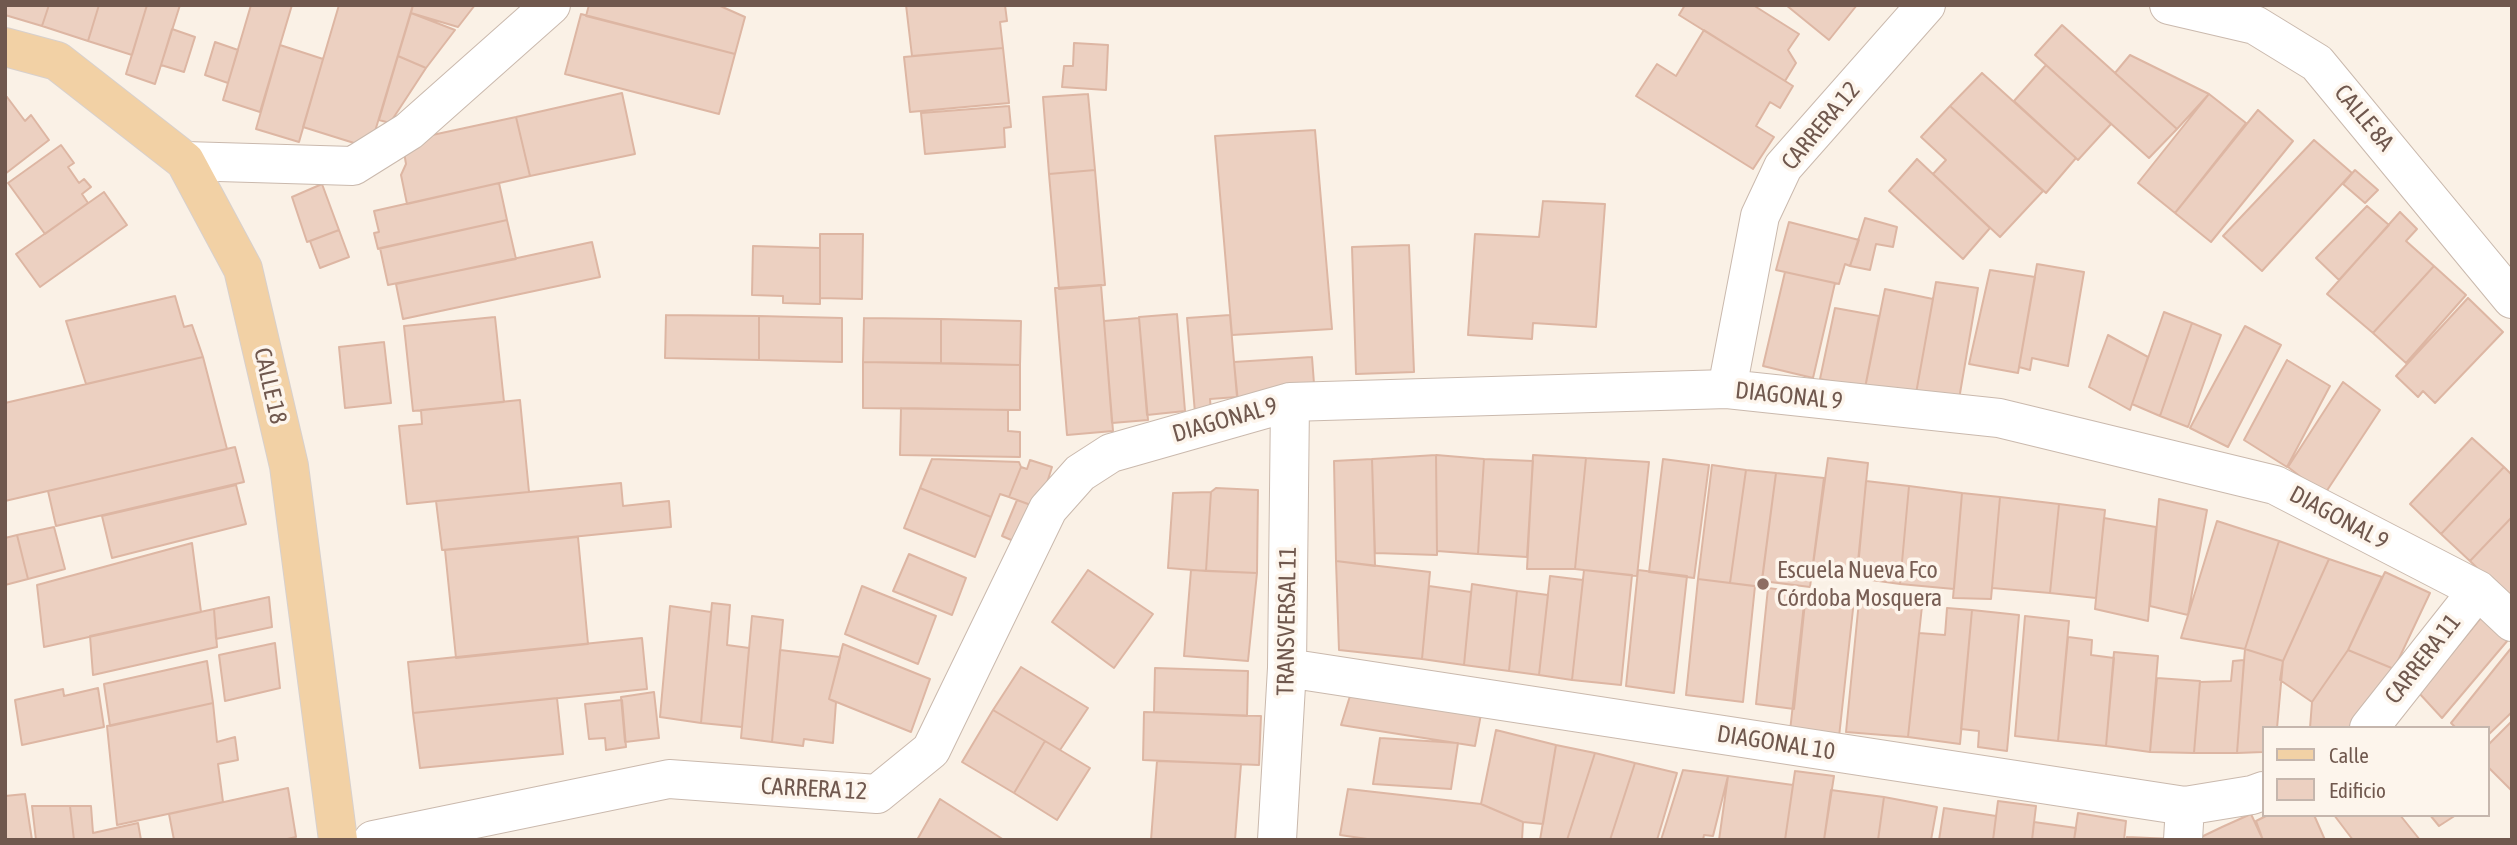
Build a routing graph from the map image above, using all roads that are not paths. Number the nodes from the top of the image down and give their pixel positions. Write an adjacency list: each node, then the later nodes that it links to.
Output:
1 (551, 5): 5 (street)
2 (1926, 5): 7 (street, CARRERA 12)
3 (2169, 5): 6 (street, CALLE 8A)
4 (5, 47): 5 (main road, CALLE 18)
5 (185, 161): 16 (main road, CALLE 18)
6 (2512, 299)
7 (1727, 388): 8 (street, DIAGONAL 9); 10 (street, DIAGONAL 9)
8 (1290, 402): 9 (street, DIAGONAL 9); 12 (street, TRANSVERSAL 11)
9 (1080, 473): 17 (street, CARRERA 12)
10 (2477, 590): 11 (street, DIAGONAL 9); 13 (street, CARRERA 11)
11 (2512, 622)
12 (1287, 668): 15 (street, DIAGONAL 10); 18 (street, TRANSVERSAL 11)
13 (2371, 726)
14 (2262, 791): 15 (street, DIAGONAL 10)
15 (2184, 823)
16 (338, 840)
17 (373, 840)
18 (1277, 840)

